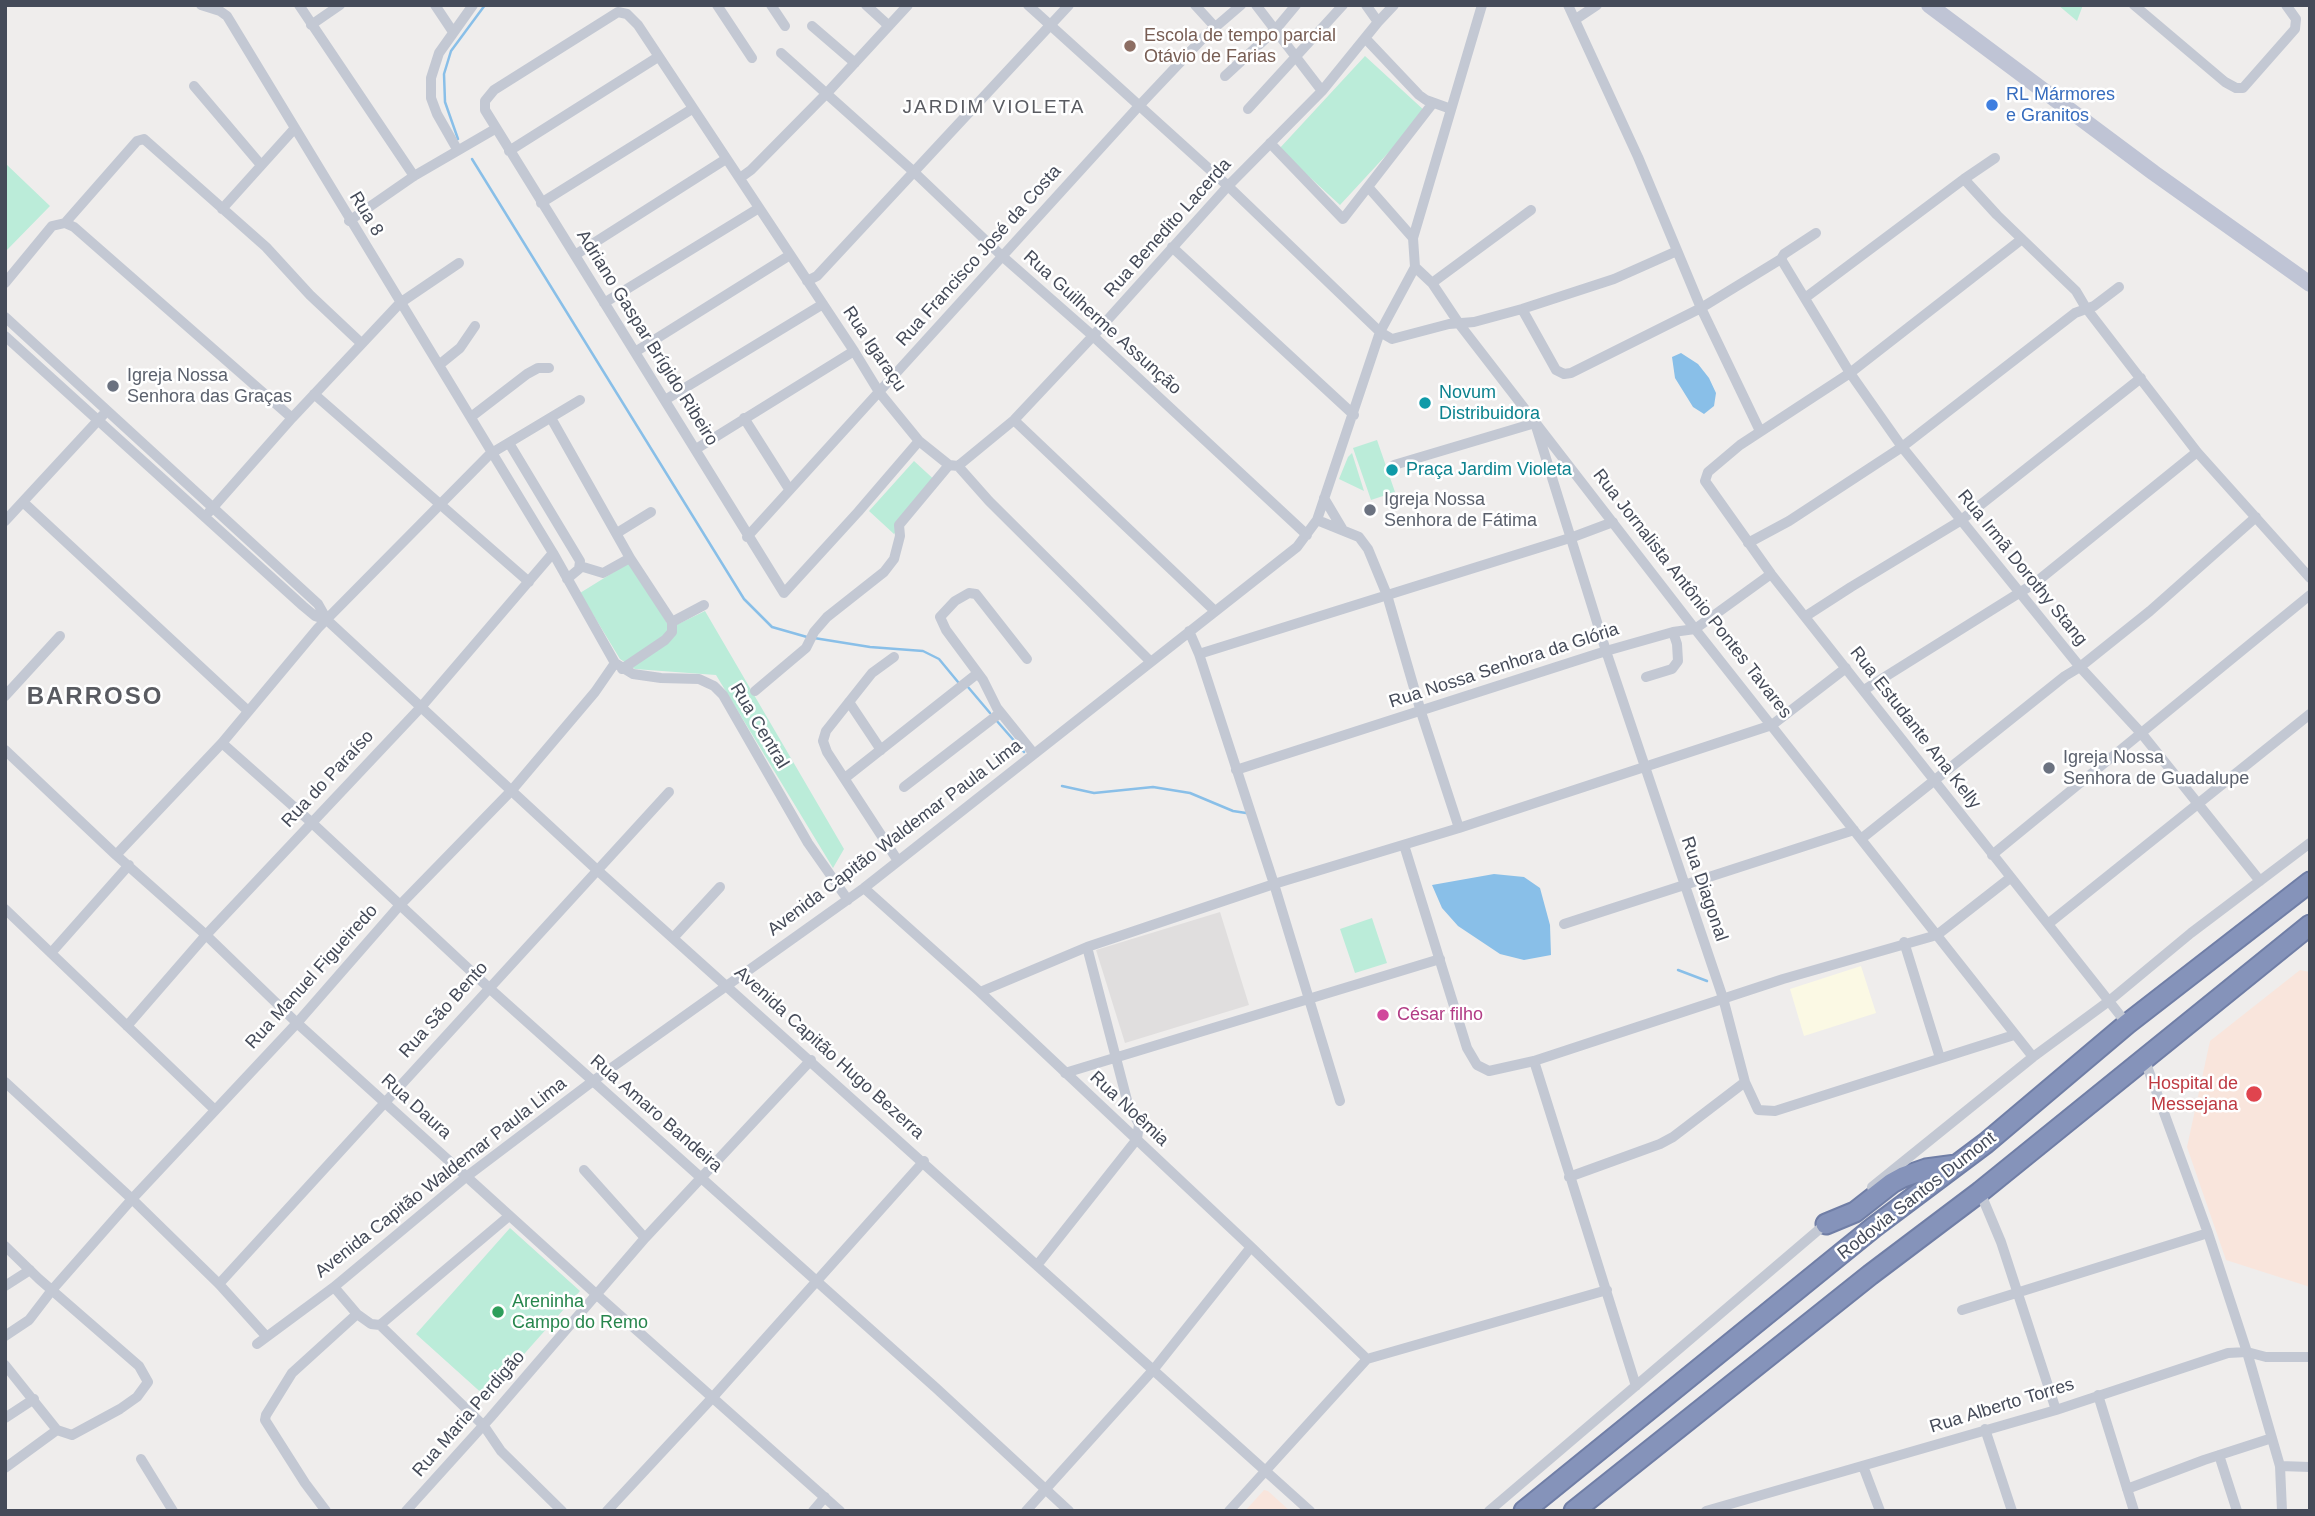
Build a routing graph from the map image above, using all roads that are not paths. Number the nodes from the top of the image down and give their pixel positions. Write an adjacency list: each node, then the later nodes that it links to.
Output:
1 (201, 5): 51 (street, Rua 8)
2 (299, 5): 28 (street)
3 (340, 5): 28 (street)
4 (436, 5): 35 (street)
5 (473, 5): 35 (street)
6 (717, 5): 40 (street)
7 (771, 5): 29 (street)
8 (866, 5): 31 (street)
9 (908, 5): 31 (street)
10 (1028, 5): 32 (street)
11 (1069, 5): 32 (street)
12 (1195, 5): 33 (street)
13 (1241, 5): 33 (street, Rua Francisco José da Costa)
14 (1256, 5): 34 (street)
15 (1296, 5): 34 (street)
16 (1343, 5): 39 (street)
17 (1366, 5): 27 (street)
18 (1394, 5): 27 (street, Rua Benedito Lacerda)
19 (1482, 5): 50 (street)
20 (1568, 5): 26 (street)
21 (1597, 5): 26 (street)
22 (1929, 5): 85 (main road)
23 (2134, 5): 24 (street)
24 (2286, 5)
25 (616, 9): 38 (street, Rua Igaraçu); 52 (street, Adriano Gaspar Brígido Ribeiro)
26 (1576, 19): 75 (street)
27 (1378, 22): 36 (street, Rua Benedito Lacerda)
28 (312, 25): 60 (street)
29 (785, 26)
30 (812, 26): 41 (street)
31 (889, 26): 41 (street)
32 (1051, 26): 47 (street); 59 (street)
33 (1216, 28): 47 (street, Rua Francisco José da Costa)
34 (1276, 29): 39 (street); 42 (street)
35 (453, 32): 54 (street)
36 (1365, 38): 44 (street, Rua Benedito Lacerda); 46 (street)
37 (781, 53): 45 (street, Rua Guilherme Assunção)
38 (657, 57): 48 (street, Rua Igaraçu); 55 (street)
39 (1296, 57): 44 (street); 49 (street)
40 (752, 58)
41 (855, 63): 45 (street)
42 (1225, 76)
43 (194, 86): 58 (street)
44 (1322, 91): 53 (street, Rua Benedito Lacerda)
45 (827, 93): 59 (street, Rua Guilherme Assunção); 61 (street)
46 (1433, 103): 50 (street); 64 (street)
47 (1139, 107): 63 (street); 78 (street, Rua Francisco José da Costa)
48 (692, 109): 56 (street, Rua Igaraçu); 65 (street)
49 (1248, 109)
50 (1451, 109): 72 (street)
51 (295, 128): 58 (street); 69 (street, Rua 8)
52 (495, 129): 54 (street); 55 (street, Adriano Gaspar Brígido Ribeiro)
53 (1270, 143): 63 (street, Rua Benedito Lacerda); 64 (street)
54 (457, 149): 60 (street)
55 (509, 151): 65 (street, Adriano Gaspar Brígido Ribeiro)
56 (726, 159): 61 (street, Rua Igaraçu); 76 (street)
57 (1995, 159): 62 (street)
58 (261, 165): 67 (street)
59 (914, 172): 78 (street, Rua Guilherme Assunção); 82 (street)
60 (414, 176): 69 (street)
61 (740, 178): 66 (street, Rua Igaraçu)
62 (1964, 179): 73 (street); 87 (street)
63 (1228, 187): 74 (street, Rua Benedito Lacerda); 97 (street)
64 (1369, 188): 72 (street)
65 (541, 203): 76 (street, Adriano Gaspar Brígido Ribeiro)
66 (759, 208): 77 (street, Rua Igaraçu); 89 (street)
67 (222, 209): 70 (street); 100 (street)
68 (1531, 211): 83 (street)
69 (349, 220): 88 (street, Rua 8)
70 (65, 223): 84 (street); 114 (street)
71 (1816, 233): 79 (street)
72 (1413, 238): 81 (street)
73 (2022, 239): 92 (street); 105 (street)
74 (1172, 247): 99 (street, Rua Benedito Lacerda); 112 (street)
75 (1676, 251): 91 (street); 93 (street)
76 (575, 255): 89 (street, Adriano Gaspar Brígido Ribeiro)
77 (790, 255): 82 (street, Rua Igaraçu); 102 (street)
78 (1002, 256): 99 (street, Rua Guilherme Assunção); 107 (street, Rua Francisco José da Costa)
79 (1781, 259): 87 (street, Rua Irmã Dorothy Stang); 91 (street)
80 (459, 263): 88 (street)
81 (1415, 268): 83 (street, Rua Jornalista Antônio Pontes Tavares); 97 (street, Avenida Capitão Waldemar Paula Lima)
82 (807, 281): 90 (street, Rua Igaraçu)
83 (1432, 283): 95 (street, Rua Jornalista Antônio Pontes Tavares)
84 (5, 284)
85 (2310, 284)
86 (2119, 287): 92 (street)
87 (1805, 298): 105 (street, Rua Irmã Dorothy Stang)
88 (400, 303): 100 (street); 103 (street, Rua 8)
89 (604, 303): 102 (street, Adriano Gaspar Brígido Ribeiro)
90 (822, 304): 101 (street, Rua Igaraçu); 110 (street)
91 (1701, 308): 93 (street); 120 (street)
92 (2086, 308): 106 (street); 123 (street)
93 (1522, 309): 95 (street)
94 (5, 317): 111 (street, Avenida Capitão Hugo Bezerra)
95 (1460, 325): 97 (street); 119 (street, Rua Jornalista Antônio Pontes Tavares)
96 (475, 326): 103 (street)
97 (1380, 332): 112 (street, Avenida Capitão Waldemar Paula Lima)
98 (5, 336): 117 (street, Avenida Capitão Hugo Bezerra)
99 (1093, 336): 118 (street, Rua Benedito Lacerda); 143 (street, Rua Guilherme Assunção)
100 (361, 343): 108 (street)
101 (854, 351): 107 (street, Rua Igaraçu); 116 (street)
102 (635, 352): 110 (street, Adriano Gaspar Brígido Ribeiro)
103 (439, 365): 113 (street, Rua 8)
104 (550, 368): 113 (street)
105 (1850, 373): 120 (street); 123 (street, Rua Irmã Dorothy Stang)
106 (2141, 378): 125 (street); 139 (street)
107 (879, 392): 121 (street, Rua Igaraçu); 129 (street, Rua Francisco José da Costa)
108 (314, 394): 114 (street); 132 (street)
109 (580, 400): 115 (street)
110 (665, 400): 124 (street, Adriano Gaspar Brígido Ribeiro)
111 (108, 409): 117 (street); 133 (street, Avenida Capitão Hugo Bezerra)
112 (1354, 415): 130 (street, Avenida Capitão Waldemar Paula Lima)
113 (471, 417): 126 (street, Rua 8)
114 (292, 418): 133 (street)
115 (551, 418): 122 (street); 142 (street)
116 (744, 418): 124 (street); 129 (street)
117 (98, 420): 131 (street); 136 (street, Avenida Capitão Hugo Bezerra)
118 (1014, 420): 127 (street, Rua Benedito Lacerda); 158 (street)
119 (1535, 423): 128 (street); 140 (street, Rua Jornalista Antônio Pontes Tavares); 145 (street, Rua Diagonal)
120 (1760, 431): 146 (street, Rua Estudante Ana Kelly)
121 (919, 441): 127 (street, Rua Igaraçu); 144 (street, Adriano Gaspar Brígido Ribeiro)
122 (509, 443): 126 (street); 149 (street)
123 (1902, 447): 139 (street, Rua Irmã Dorothy Stang); 146 (street)
124 (696, 449): 144 (street, Adriano Gaspar Brígido Ribeiro)
125 (2197, 452): 135 (street); 154 (street)
126 (491, 454): 132 (street); 147 (street)
127 (953, 465): 170 (street, Rua Igaraçu); 177 (street, Rua Benedito Lacerda)
128 (1394, 465)
129 (789, 489): 144 (street, Rua Francisco José da Costa)
130 (1324, 498): 137 (street, Avenida Capitão Waldemar Paula Lima); 141 (street)
131 (23, 502): 138 (street); 181 (street)
132 (440, 506): 153 (street); 160 (street)
133 (214, 507): 136 (street); 160 (street, Avenida Capitão Hugo Bezerra)
134 (651, 512): 142 (street)
135 (2256, 517): 151 (street); 172 (street)
136 (204, 519): 160 (street, Avenida Capitão Hugo Bezerra)
137 (1317, 520): 141 (street); 143 (street, Avenida Capitão Waldemar Paula Lima)
138 (5, 521)
139 (1960, 521): 154 (street, Rua Irmã Dorothy Stang); 159 (street)
140 (1613, 522): 145 (street); 162 (street, Rua Jornalista Antônio Pontes Tavares)
141 (1343, 530): 155 (street)
142 (617, 533): 148 (street)
143 (1307, 535): 158 (street, Avenida Capitão Waldemar Paula Lima)
144 (747, 537)
145 (1573, 537): 155 (street); 166 (street, Rua Diagonal)
146 (1748, 543): 150 (street, Rua Estudante Ana Kelly)
147 (553, 553): 152 (street); 153 (street, Rua do Paraíso)
148 (630, 558): 149 (street); 161 (street)
149 (580, 566): 152 (street)
150 (1771, 574): 159 (street, Rua Estudante Ana Kelly); 162 (street, Rua Nossa Senhora da Glória)
151 (2310, 578)
152 (567, 579): 171 (street)
153 (529, 582): 180 (street, Rua do Paraíso)
154 (2020, 593): 172 (street, Rua Irmã Dorothy Stang); 176 (street)
155 (1387, 595): 167 (street); 182 (street)
156 (2310, 595): 186 (street)
157 (705, 605): 161 (street)
158 (1214, 610): 163 (street, Avenida Capitão Waldemar Paula Lima)
159 (1806, 616): 173 (street, Rua Estudante Ana Kelly)
160 (327, 620): 180 (street, Avenida Capitão Hugo Bezerra); 181 (street)
161 (672, 622): 171 (street)
162 (1695, 629): 164 (street, Rua Nossa Senhora da Glória); 185 (street, Rua Jornalista Antônio Pontes Tavares)
163 (1189, 631): 167 (street); 170 (street, Avenida Capitão Waldemar Paula Lima)
164 (1673, 632): 166 (street, Rua Nossa Senhora da Glória); 175 (street)
165 (60, 636): 178 (street)
166 (1606, 651): 182 (street, Rua Nossa Senhora da Glória); 191 (street, Rua Diagonal)
167 (1199, 654): 192 (street)
168 (894, 657): 179 (street)
169 (1027, 659): 174 (street)
170 (1151, 662): 190 (street, Avenida Capitão Waldemar Paula Lima)
171 (618, 666): 196 (street, Rua Manuel Figueiredo); 216 (street, Rua Central)
172 (2080, 667): 186 (street, Rua Irmã Dorothy Stang); 194 (street)
173 (1846, 668): 176 (street, Rua Estudante Ana Kelly); 185 (street)
174 (978, 673): 183 (street); 189 (street)
175 (1646, 677)
176 (1864, 690): 194 (street, Rua Estudante Ana Kelly)
177 (755, 691)
178 (5, 696)
179 (849, 702): 189 (street); 193 (street)
180 (422, 706): 196 (street, Avenida Capitão Hugo Bezerra); 199 (street, Rua do Paraíso)
181 (248, 711): 187 (street)
182 (1421, 712): 192 (street, Rua Nossa Senhora da Glória); 200 (street)
183 (1000, 713): 190 (street); 195 (street)
184 (2310, 714): 198 (street)
185 (1772, 725): 191 (street); 201 (street, Rua Jornalista Antônio Pontes Tavares)
186 (2142, 734): 198 (street, Rua Irmã Dorothy Stang); 205 (street)
187 (222, 743): 199 (street, Rua Amaro Bandeira); 204 (street)
188 (5, 750): 204 (street, Rua Daura)
189 (881, 750): 193 (street)
190 (1034, 754): 206 (street, Avenida Capitão Waldemar Paula Lima)
191 (1646, 767): 200 (street); 213 (street, Rua Diagonal)
192 (1236, 771): 212 (street)
193 (845, 778): 206 (street)
194 (1933, 781): 201 (street); 205 (street, Rua Estudante Ana Kelly)
195 (904, 787)
196 (512, 790): 208 (street, Avenida Capitão Hugo Bezerra); 217 (street, Rua Manuel Figueiredo)
197 (669, 792): 208 (street, Rua São Bento)
198 (2199, 805): 210 (street, Rua Irmã Dorothy Stang); 220 (street)
199 (312, 822): 217 (street, Rua Amaro Bandeira); 222 (street, Rua do Paraíso)
200 (1459, 828): 203 (street)
201 (1858, 835): 213 (street); 223 (street, Rua Jornalista Antônio Pontes Tavares)
202 (2310, 843): 210 (street)
203 (1404, 845): 212 (street); 228 (street)
204 (116, 855): 207 (street, Rua Daura)
205 (1992, 855): 209 (street, Rua Estudante Ana Kelly)
206 (898, 860): 215 (street, Avenida Capitão Waldemar Paula Lima)
207 (129, 865): 222 (street, Rua Daura); 227 (street)
208 (596, 869): 224 (street, Avenida Capitão Hugo Bezerra); 230 (street, Rua São Bento)
209 (2010, 878): 220 (street, Rua Estudante Ana Kelly); 223 (street)
210 (2260, 881): 234 (street)
211 (2310, 882): 236 (highway, Rodovia Santos Dumont)
212 (1274, 884): 226 (street); 233 (street)
213 (1684, 885): 219 (street); 232 (street, Rua Diagonal)
214 (720, 887): 224 (street)
215 (864, 888): 216 (street, Avenida Capitão Waldemar Paula Lima); 231 (street, Rua Noêmia)
216 (848, 900): 229 (street, Avenida Capitão Waldemar Paula Lima)
217 (400, 905): 230 (street, Rua Amaro Bandeira); 235 (street, Rua Manuel Figueiredo)
218 (5, 909): 227 (street)
219 (1564, 924)
220 (2048, 924): 234 (street, Rua Estudante Ana Kelly)
221 (2310, 925): 242 (highway, Rodovia Santos Dumont)
222 (206, 935): 235 (street, Rua Daura); 237 (street, Rua do Paraíso)
223 (1937, 935): 225 (street); 238 (street, Rua Jornalista Antônio Pontes Tavares)
224 (673, 938): 229 (street, Avenida Capitão Hugo Bezerra)
225 (1904, 942): 232 (street); 241 (street)
226 (1087, 947): 231 (street); 240 (street)
227 (51, 953): 237 (street)
228 (1440, 959): 233 (street); 244 (street)
229 (726, 985): 243 (street, Avenida Capitão Hugo Bezerra); 246 (street, Avenida Capitão Waldemar Paula Lima)
230 (488, 987): 246 (street, Rua Amaro Bandeira); 250 (street, Rua São Bento)
231 (980, 992): 245 (street, Rua Noêmia)
232 (1723, 998): 244 (street); 248 (street, Rua Diagonal)
233 (1309, 1000): 240 (street); 249 (street)
234 (2109, 1001): 236 (street, Rua Estudante Ana Kelly); 239 (street)
235 (297, 1023): 250 (street, Rua Daura); 251 (street, Rua Manuel Figueiredo)
236 (2127, 1024): 254 (highway, Rodovia Santos Dumont)
237 (127, 1026): 251 (street)
238 (2014, 1035): 239 (street, Rua Jornalista Antônio Pontes Tavares); 241 (street, Rua Diagonal)
239 (2032, 1056): 262 (street)
240 (1117, 1057): 245 (street); 252 (street)
241 (1940, 1058): 248 (street, Rua Diagonal)
242 (2144, 1058): 259 (highway, Rodovia Santos Dumont); 263 (street)
243 (811, 1060): 253 (street, Avenida Capitão Hugo Bezerra); 257 (street, Rua Maria Perdigão)
244 (1534, 1061): 258 (street)
245 (1065, 1073): 252 (street, Rua Noêmia)
246 (593, 1081): 256 (street, Avenida Capitão Waldemar Paula Lima); 257 (street, Rua Amaro Bandeira)
247 (5, 1082): 260 (street)
248 (1745, 1082): 258 (street)
249 (1340, 1101)
250 (386, 1103): 256 (street, Rua Daura); 270 (street, Rua São Bento)
251 (215, 1110): 260 (street, Rua Manuel Figueiredo)
252 (1137, 1139): 266 (street, Rua Noêmia); 267 (street)
253 (924, 1161): 267 (street, Avenida Capitão Hugo Bezerra); 269 (street)
254 (1957, 1164): 262 (highway); 320 (highway, Rodovia Santos Dumont)
255 (584, 1170): 264 (street)
256 (466, 1177): 261 (street, Rua Daura); 272 (street, Avenida Capitão Waldemar Paula Lima)
257 (702, 1177): 264 (street, Rua Maria Perdigão); 269 (street, Rua Amaro Bandeira)
258 (1569, 1177): 274 (street)
259 (1980, 1192): 275 (street); 321 (highway, Rodovia Santos Dumont)
260 (132, 1199): 270 (street); 273 (street, Rua Manuel Figueiredo)
261 (509, 1216): 276 (street, Rua Daura); 279 (street)
262 (1826, 1224): 288 (street)
263 (2208, 1233): 275 (street); 283 (street)
264 (645, 1238): 276 (street, Rua Maria Perdigão)
265 (5, 1246): 268 (street)
266 (1251, 1247): 285 (street, Rua Noêmia); 287 (street)
267 (1038, 1264): 287 (street, Avenida Capitão Hugo Bezerra)
268 (30, 1270): 271 (street); 273 (street)
269 (816, 1280): 290 (street); 305 (street, Rua Amaro Bandeira)
270 (219, 1284): 281 (street)
271 (5, 1286)
272 (334, 1287): 278 (street); 281 (street, Avenida Capitão Waldemar Paula Lima)
273 (52, 1290): 280 (street, Rua Manuel Figueiredo); 296 (street)
274 (1606, 1290): 285 (street); 288 (street)
275 (2017, 1293): 277 (street); 292 (street)
276 (596, 1294): 290 (street, Rua Daura); 294 (street, Rua Maria Perdigão)
277 (1962, 1310)
278 (357, 1314): 279 (street); 309 (street)
279 (380, 1325): 294 (street)
280 (5, 1336)
281 (266, 1336): 282 (street, Avenida Capitão Waldemar Paula Lima)
282 (257, 1344)
283 (2247, 1352): 284 (street, Rua Alberto Torres); 289 (street, Rua Alberto Torres); 297 (street)
284 (2310, 1357)
285 (1367, 1359): 304 (street)
286 (5, 1365): 291 (street)
287 (1154, 1369): 304 (street, Avenida Capitão Hugo Bezerra); 305 (street)
288 (1636, 1386): 319 (street)
289 (2098, 1395): 292 (street, Rua Alberto Torres); 306 (street)
290 (713, 1397): 307 (street, Rua Daura); 312 (street)
291 (34, 1399): 293 (street); 296 (street)
292 (2056, 1410): 295 (street, Rua Alberto Torres)
293 (5, 1418)
294 (484, 1426): 310 (street, Rua Maria Perdigão); 311 (street)
295 (1985, 1429): 300 (street, Rua Alberto Torres); 324 (street)
296 (57, 1430): 303 (street)
297 (2272, 1438): 298 (street); 301 (street)
298 (2219, 1455): 306 (street); 326 (street)
299 (141, 1459): 308 (street)
300 (1863, 1466): 322 (street, Rua Alberto Torres); 323 (street)
301 (2280, 1466): 302 (street); 327 (street)
302 (2310, 1467)
303 (5, 1468)
304 (1266, 1470): 317 (street); 318 (street, Avenida Capitão Hugo Bezerra)
305 (1045, 1489): 315 (street); 316 (street, Rua Amaro Bandeira)
306 (2127, 1489): 325 (street)
307 (825, 1497): 313 (street); 314 (street, Rua Daura)
308 (173, 1511)
309 (326, 1511)
310 (406, 1511)
311 (562, 1511)
312 (607, 1511)
313 (813, 1511)
314 (840, 1511)
315 (1026, 1511)
316 (1069, 1511)
317 (1229, 1511)
318 (1310, 1511)
319 (1489, 1511)
320 (1524, 1511)
321 (1574, 1511)
322 (1706, 1511)
323 (1880, 1511)
324 (2012, 1511)
325 (2134, 1511)
326 (2237, 1511)
327 (2282, 1511)

